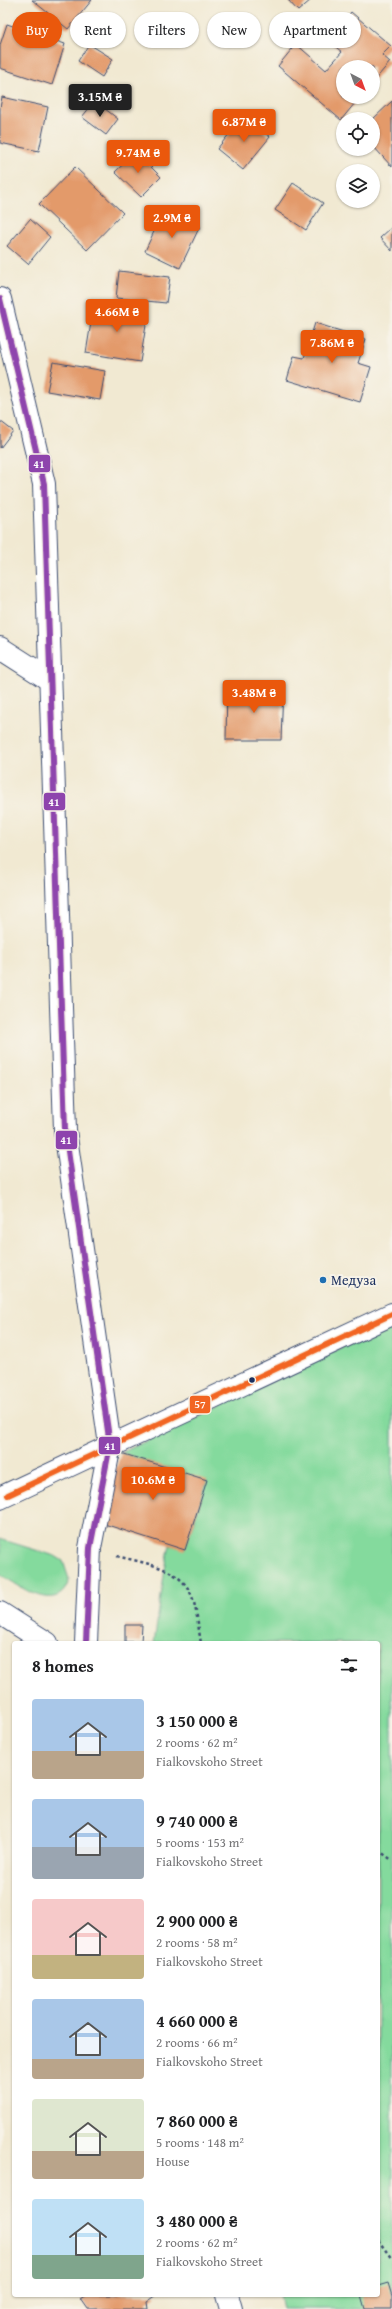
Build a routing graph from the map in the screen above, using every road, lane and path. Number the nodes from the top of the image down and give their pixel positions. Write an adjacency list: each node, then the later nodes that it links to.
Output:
1 (0, 299): 3 (street)
2 (0, 648): 3 (street)
3 (50, 680): 5 (street)
4 (392, 1314): 5 (street)
5 (110, 1445): 6 (street); 7 (street)
6 (0, 1498)
7 (90, 1548): 10 (street); 11 (path)
8 (0, 1613): 9 (street)
9 (44, 1641)
10 (86, 1641)
11 (201, 1641)
12 (380, 1851): 13 (path)
13 (392, 1860)
14 (380, 2243): 15 (path)
15 (392, 2259)
16 (227, 2297): 17 (street)
17 (230, 2309)

